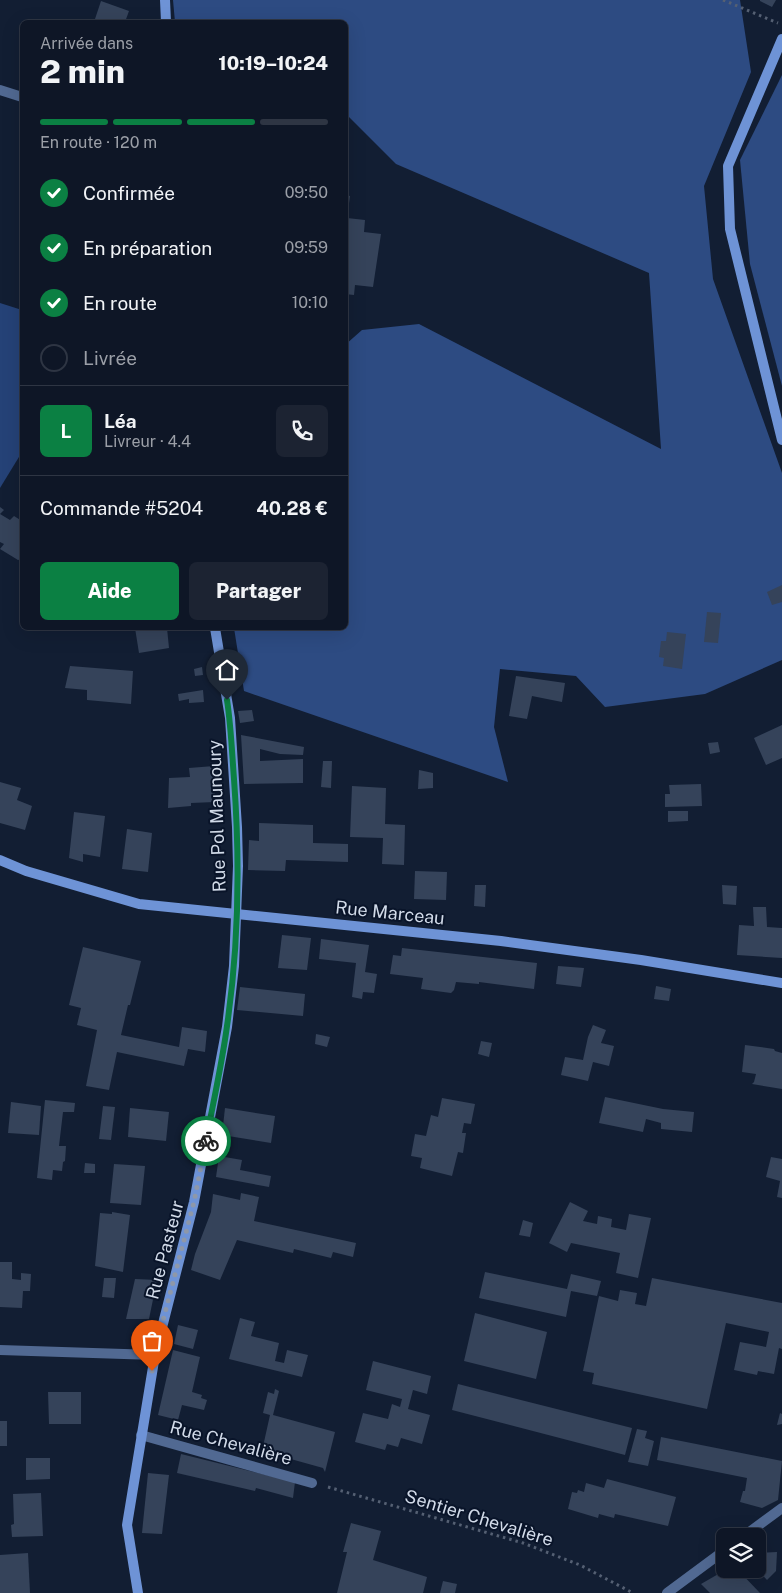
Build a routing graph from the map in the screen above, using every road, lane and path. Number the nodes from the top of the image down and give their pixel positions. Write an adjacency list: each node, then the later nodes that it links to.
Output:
1 (165, 0): 3 (street)
2 (723, 0): 4 (path)
3 (166, 20)
4 (782, 25)
5 (782, 39): 8 (street)
6 (0, 90): 7 (street)
7 (20, 96)
8 (782, 440)
9 (215, 630): 11 (street, Rue Pol Maunoury)
10 (0, 860): 11 (street, Rue Marceau)
11 (236, 914): 12 (street, Rue Marceau); 14 (street, Rue Pasteur)
12 (782, 983)
13 (0, 1350): 14 (street)
14 (155, 1355): 15 (street, Rue Pasteur)
15 (142, 1436): 16 (street, Rue Chevalière); 20 (street, Rue Pasteur)
16 (312, 1483): 21 (path, Sentier Chevalière)
17 (782, 1508): 18 (street)
18 (755, 1528)
19 (716, 1557): 22 (street)
20 (138, 1593)
21 (633, 1593)
22 (667, 1593)

